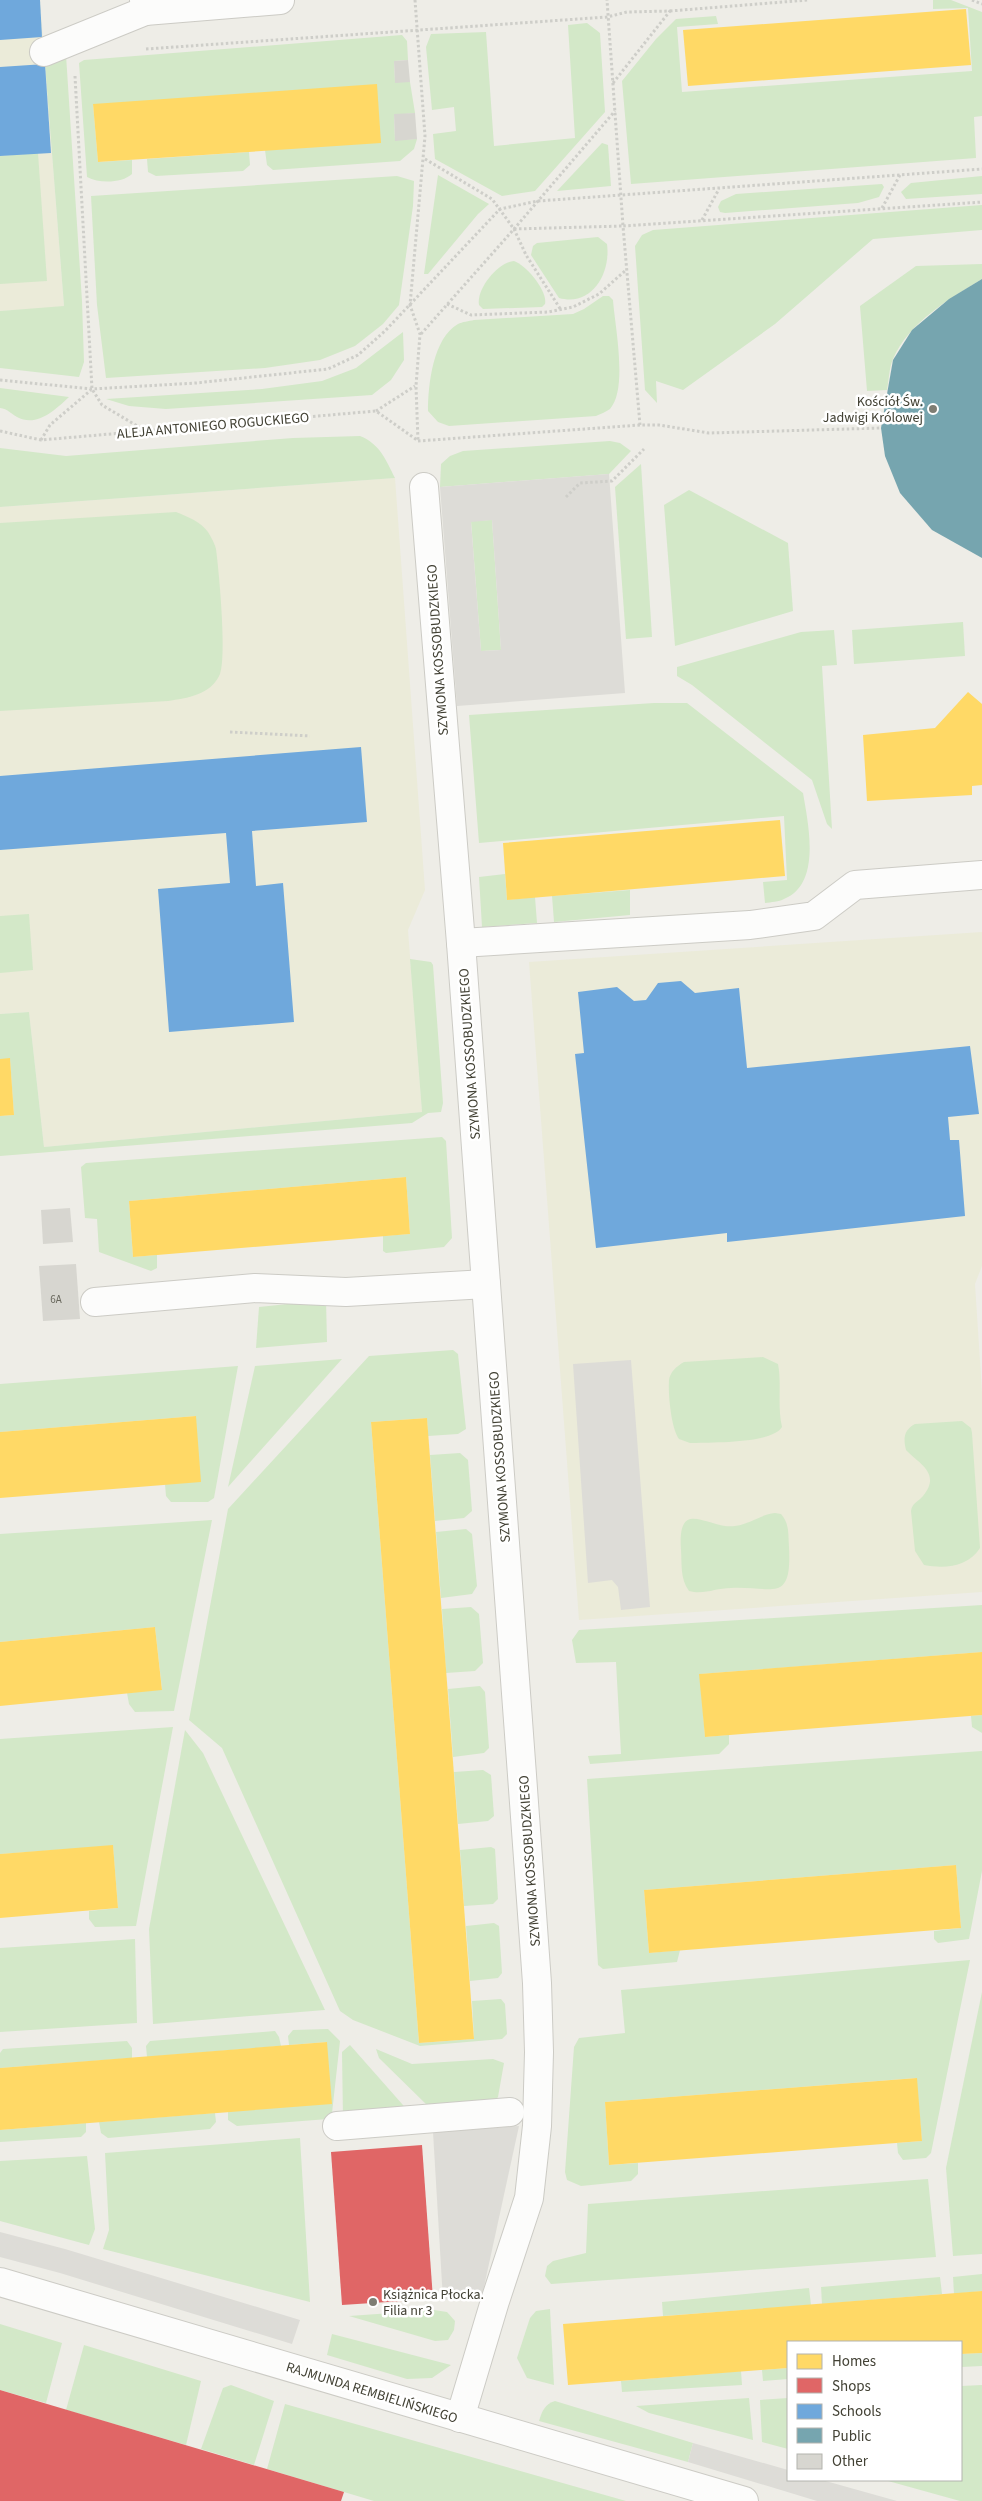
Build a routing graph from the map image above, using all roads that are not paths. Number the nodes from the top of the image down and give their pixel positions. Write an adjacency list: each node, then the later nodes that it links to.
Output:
1 (280, 0): 2 (street)
2 (144, 5): 3 (street)
3 (44, 52)
4 (424, 487): 6 (street, SZYMONA KOSSOBUDZKIEGO)
5 (982, 875): 6 (street)
6 (461, 943): 7 (street, SZYMONA KOSSOBUDZKIEGO)
7 (486, 1284): 8 (street); 12 (street, SZYMONA KOSSOBUDZKIEGO)
8 (95, 1302)
9 (510, 2112): 10 (street)
10 (337, 2126)
11 (0, 2282): 12 (street, RAJMUNDA REMBIELIŃSKIEGO)
12 (460, 2418): 13 (street, RAJMUNDA REMBIELIŃSKIEGO)
13 (744, 2501)

